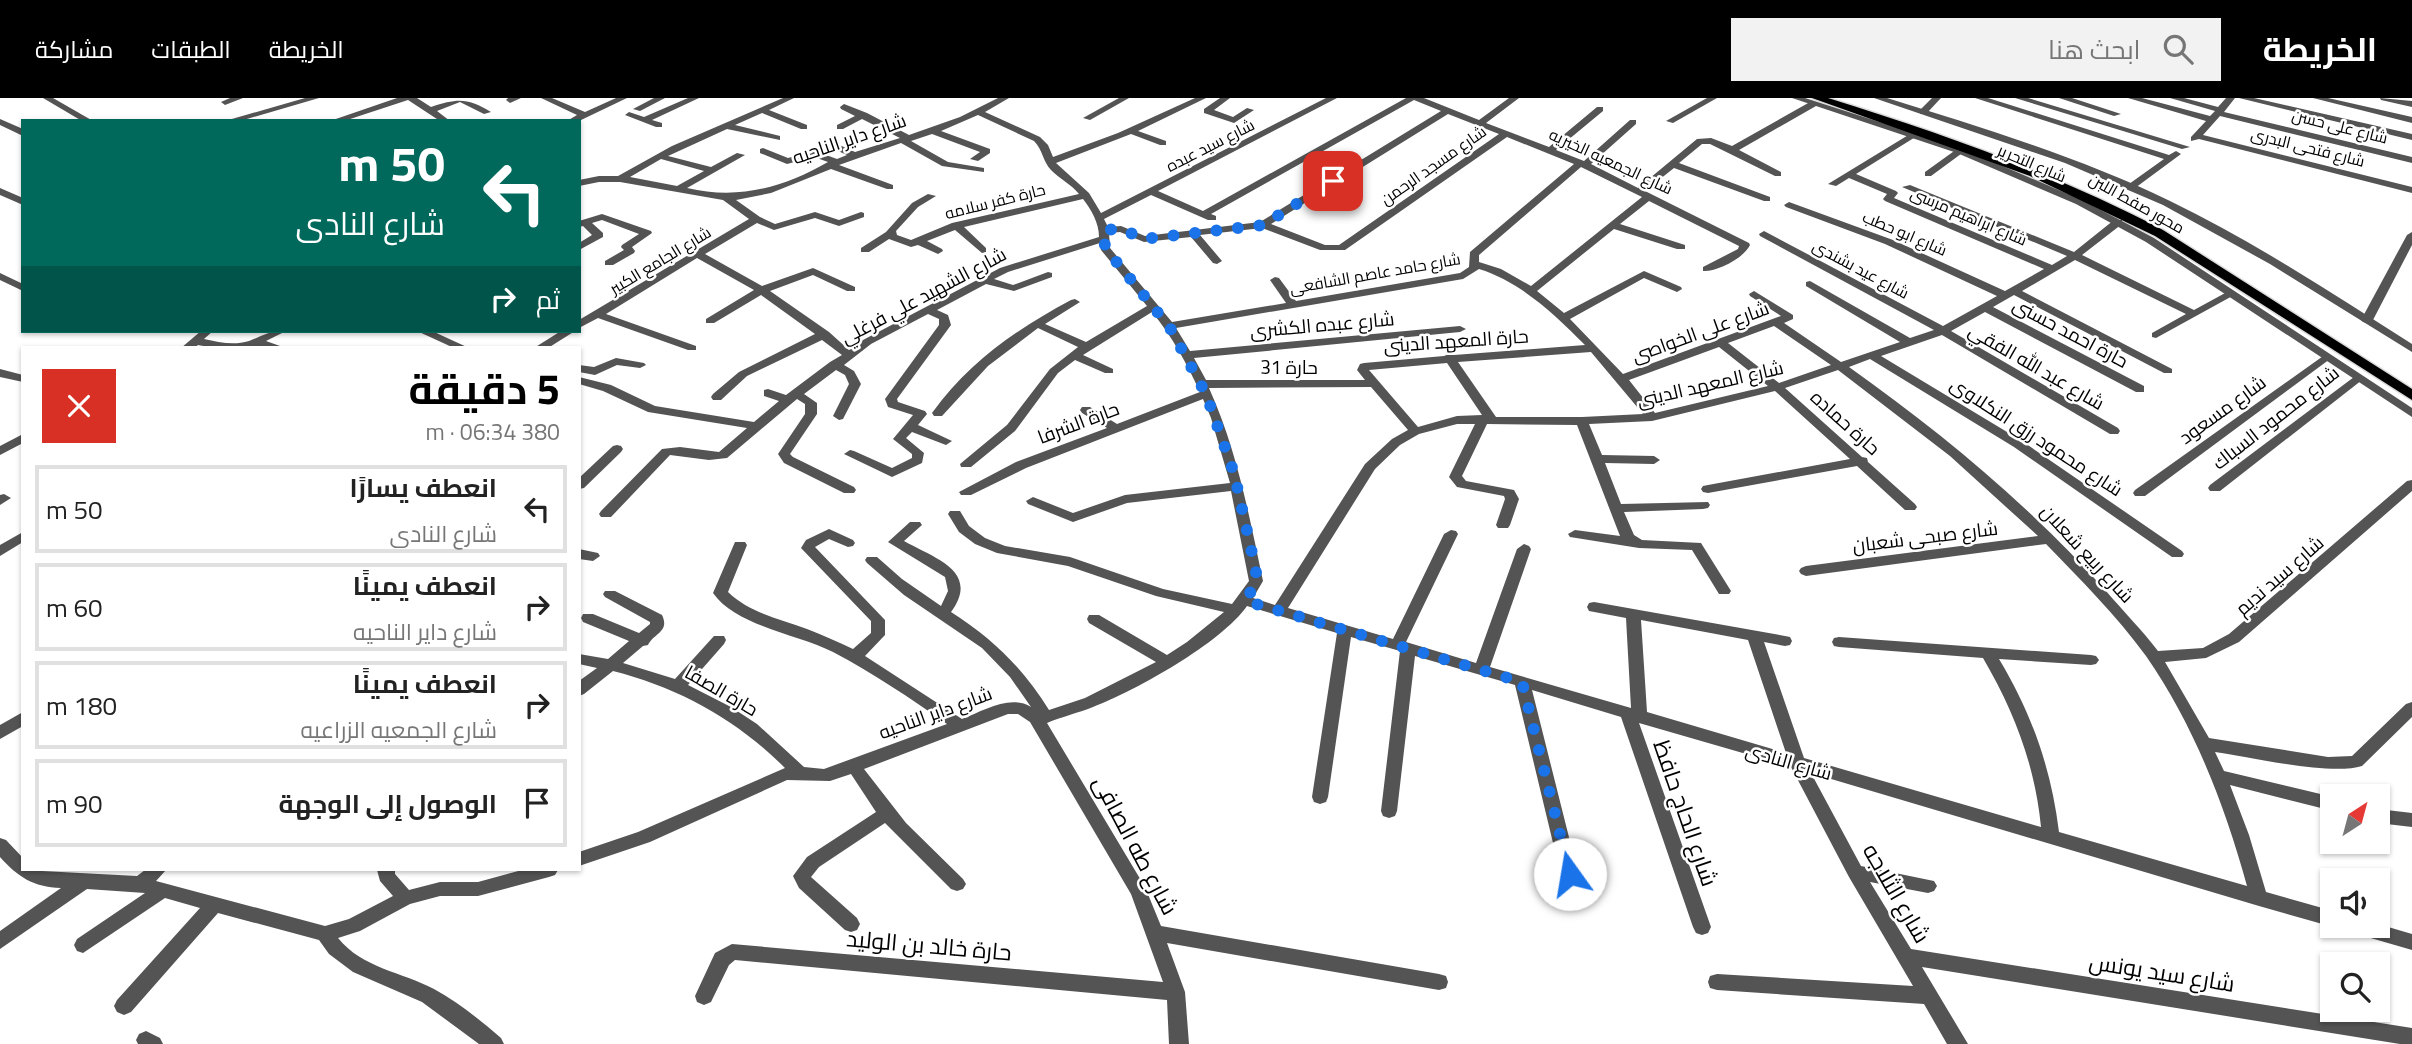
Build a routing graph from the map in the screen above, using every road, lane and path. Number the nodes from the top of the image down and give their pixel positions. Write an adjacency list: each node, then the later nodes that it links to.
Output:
1 (47, 98): 51 (street)
2 (239, 98): 34 (street)
3 (315, 98): 52 (street)
4 (409, 98): 42 (street); 53 (street)
5 (462, 98): 42 (street); 43 (street)
6 (545, 98): 47 (street)
7 (623, 98): 47 (street)
8 (662, 98): 56 (street)
9 (695, 98): 56 (street)
10 (790, 98): 39 (street)
11 (1005, 98): 44 (street, شارع داير الناحيه)
12 (1125, 98): 50 (street)
13 (1202, 98): 66 (street)
14 (1226, 98): 40 (street)
15 (1333, 98): 106 (street, شارع سيد عبده)
16 (1414, 98): 35 (street, شارع الجمعيه الخيريه); 115 (street)
17 (1446, 98): 35 (street)
18 (1515, 98): 60 (street)
19 (1713, 98): 58 (street)
20 (1796, 98): 33 (street, شارع التحرير)
21 (1831, 98): 208 (main road, محور صفط اللبن)
22 (1878, 98): 45 (street, شارع التحرير)
23 (1937, 98): 45 (street)
24 (1979, 98): 85 (street)
25 (2020, 98): 77 (street)
26 (2063, 98): 46 (street)
27 (2132, 98): 48 (street)
28 (2174, 98): 48 (street)
29 (2231, 98): 48 (street)
30 (2243, 98): 73 (street)
31 (2317, 98): 57 (street)
32 (2384, 98): 36 (street)
33 (1815, 101): 70 (street, شارع التحرير); 79 (street); 213 (main road, محور صفط اللبن)
34 (225, 102)
35 (1435, 104): 41 (street, شارع الجمعيه الخيريه)
36 (2412, 104)
37 (844, 107): 49 (street)
38 (1600, 109): 78 (street)
39 (761, 110): 63 (street); 64 (street)
40 (1250, 110)
41 (1448, 110): 60 (street, شارع الجمعيه الخيريه); 122 (street)
42 (430, 111): 54 (street)
43 (487, 112)
44 (978, 112): 68 (street, شارع داير الناحيه); 88 (street)
45 (1923, 112): 100 (street, شارع التحرير)
46 (2118, 114)
47 (585, 115): 55 (street)
48 (2218, 115): 71 (street); 87 (street, شارع على حسن)
49 (864, 116): 65 (street); 74 (street)
50 (1087, 118)
51 (85, 119)
52 (236, 119)
53 (341, 119)
54 (442, 119)
55 (576, 119)
56 (644, 120): 62 (street)
57 (2412, 120)
58 (1670, 121)
59 (0, 122): 67 (street)
60 (1481, 122): 69 (street, شارع الجمعيه الخيريه)
61 (1633, 122): 90 (street, شارع حامد عاصم الشافعى)
62 (659, 125)
63 (726, 126): 72 (street); 84 (street)
64 (804, 127)
65 (840, 127)
66 (1131, 131): 75 (street); 88 (street)
67 (21, 132)
68 (935, 132): 74 (street, شارع داير الناحيه); 86 (street)
69 (1507, 133): 78 (street, شارع الجمعيه الخيريه); 122 (street, شارع مسجد الرحمن)
70 (1913, 136): 81 (street, شارع التحرير); 96 (street)
71 (2197, 136): 77 (street); 104 (street, شارع فتحى البدرى)
72 (776, 138)
73 (2412, 138)
74 (907, 140): 83 (street, شارع داير الناحيه); 93 (street)
75 (1163, 143)
76 (832, 145): 83 (street)
77 (2185, 146): 85 (street)
78 (1551, 150): 90 (street, شارع الجمعيه الخيريه)
79 (1732, 150): 91 (street); 94 (street)
80 (763, 151): 89 (street)
81 (1960, 151): 95 (street); 119 (street, شارع التحرير)
82 (740, 155): 92 (street)
83 (855, 155): 89 (street, شارع داير الناحيه)
84 (659, 156): 92 (street); 97 (street)
85 (2171, 158): 100 (street)
86 (975, 159)
87 (2412, 160)
88 (1049, 162): 108 (street)
89 (833, 164): 101 (street); 109 (street, شارع داير الناحيه)
90 (1583, 164): 107 (street, شارع الجمعيه الخيريه); 140 (street, شارع حامد عاصم الشافعى)
91 (1675, 164): 107 (street); 111 (street)
92 (710, 170): 103 (street)
93 (981, 170)
94 (1778, 174)
95 (1928, 174)
96 (1849, 175): 99 (street); 142 (street, شارع ابراهيم مرسى)
97 (619, 179): 98 (street, شارع داير الناحيه); 103 (street, شارع داير الناحيه)
98 (581, 183)
99 (1833, 184)
100 (2132, 186): 164 (street, شارع التحرير)
101 (890, 187)
102 (1908, 187): 137 (street)
103 (679, 189): 109 (street, شارع داير الناحيه)
104 (2412, 190)
105 (0, 191): 112 (street)
106 (1152, 192): 115 (street); 117 (street, شارع سيد عبده)
107 (1645, 193): 123 (street); 141 (street, شارع الجمعيه الخيريه)
108 (1086, 195): 117 (street); 121 (street, حارة كفر سلامه)
109 (724, 196): 118 (street)
110 (931, 196): 126 (street, حارة كفر سلامه)
111 (1767, 198)
112 (18, 200): 113 (street)
113 (0, 202)
114 (1790, 205): 153 (street, شارع ابو حطب)
115 (1204, 214): 124 (street)
116 (862, 215): 118 (street)
117 (1101, 217): 127 (street)
118 (756, 219): 136 (street, شارع الجامع الكبير)
119 (2118, 222): 137 (street, شارع المعهد الدينى); 154 (street, شارع التحرير)
120 (582, 223): 131 (street); 139 (street)
121 (956, 225): 130 (street, حارة كفر سلامه); 134 (street)
122 (1263, 225): 124 (street)
123 (1612, 225): 132 (street); 152 (street)
124 (1227, 227): 125 (street)
125 (1192, 232): 127 (street); 138 (street)
126 (890, 234): 130 (street); 133 (street, حارة كفر سلامه)
127 (1105, 234): 145 (street, شارع الشهيد علي فرغلي); 158 (street)
128 (1764, 234): 171 (street, شارع عيد بشندى)
129 (2412, 235): 164 (street)
130 (918, 241): 135 (street)
131 (581, 246)
132 (1681, 247)
133 (864, 250)
134 (982, 250)
135 (938, 251)
136 (699, 255): 151 (street); 162 (street, شارع الجامع الكبير)
137 (2075, 256): 142 (street, شارع المعهد الدينى); 161 (street)
138 (1217, 261)
139 (609, 263)
140 (1474, 264): 152 (street); 157 (street, شارع حامد عاصم الشافعى)
141 (1707, 269)
142 (2052, 269): 153 (street, شارع المعهد الدينى)
143 (1048, 275): 145 (street)
144 (0, 276): 148 (street)
145 (984, 280): 160 (street, شارع الشهيد علي فرغلي)
146 (1275, 280): 157 (street)
147 (1810, 284): 179 (street)
148 (21, 287)
149 (850, 289): 151 (street)
150 (1677, 289): 163 (street)
151 (762, 290): 165 (street); 175 (street)
152 (1530, 292): 163 (street)
153 (2010, 293): 159 (street, شارع المعهد الدينى); 201 (street, شارع ابو حطب)
154 (2231, 294): 161 (street); 195 (street, شارع التحرير)
155 (1754, 295): 167 (street, شارع على الخواصى)
156 (1074, 302): 166 (street)
157 (1292, 303): 169 (street, شارع حامد عاصم الشافعى)
158 (1154, 306): 169 (street); 186 (street)
159 (1985, 307): 171 (street, شارع المعهد الدينى); 211 (street, حارة احمد حسنى)
160 (928, 310): 190 (street, شارع الشهيد علي فرغلي); 224 (street)
161 (2195, 314): 176 (street)
162 (599, 315): 168 (street, شارع الجامع الكبير); 187 (street)
163 (1563, 318): 188 (street)
164 (2367, 320): 189 (street, شارع التحرير)
165 (710, 321)
166 (1035, 323): 186 (street); 217 (street)
167 (1777, 323): 178 (street, شارع على الخواصى); 198 (street, شارع ربيع شعلان)
168 (581, 324)
169 (1169, 326): 192 (street)
170 (1460, 329): 192 (street, شارع عبده الكشرى)
171 (1943, 331): 179 (street, شارع المعهد الدينى); 227 (street, شارع عبد الله الفقي)
172 (275, 333): 177 (street)
173 (428, 333): 184 (street)
174 (566, 333): 185 (street)
175 (825, 334): 190 (street); 214 (street)
176 (2156, 335)
177 (252, 343): 182 (street); 183 (street)
178 (1721, 343): 203 (street, شارع على الخواصى); 209 (street, حارة حماده)
179 (1910, 343): 193 (street, شارع المعهد الدينى)
180 (192, 344): 181 (street)
181 (214, 346)
182 (242, 346)
183 (266, 346)
184 (458, 346)
185 (543, 346)
186 (1087, 347): 191 (street)
187 (692, 348)
188 (1593, 348): 194 (street, حارة المعهد الدينى); 203 (street)
189 (2412, 349)
190 (848, 354): 197 (street, شارع الشهيد علي فرغلي)
191 (1074, 355): 200 (street); 236 (street)
192 (1188, 355): 210 (street)
193 (1873, 356): 198 (street, شارع المعهد الدينى); 262 (street, شارع محمود رزق النكلاوى)
194 (1449, 357): 207 (street, حارة المعهد الدينى); 221 (street)
195 (2326, 357): 205 (street, شارع التحرير); 244 (street, شارع مسعود)
196 (640, 365): 199 (street)
197 (834, 365): 215 (street, شارع الشهيد علي فرغلي); 219 (street)
198 (1844, 367): 209 (street, شارع المعهد الدينى); 256 (street, شارع ربيع شعلان)
199 (581, 368)
200 (1109, 371)
201 (2168, 371)
202 (0, 373): 204 (street)
203 (1623, 377): 220 (street)
204 (21, 378)
205 (2358, 378): 218 (street, شارع التحرير); 240 (street, شارع محمود السباك)
206 (581, 381): 223 (street)
207 (1376, 383): 210 (street, حارة 31); 226 (street, حارة المعهد الدينى)
208 (2412, 386)
209 (1777, 387): 220 (street, شارع المعهد الدينى); 235 (street, حارة حماده)
210 (1204, 389): 225 (street, حارة الشرفا); 239 (street)
211 (2140, 389)
212 (768, 393): 215 (street)
213 (2412, 396)
214 (717, 397)
215 (792, 397): 223 (street, شارع الشهيد علي فرغلي); 242 (street)
216 (1086, 410): 225 (street)
217 (937, 413)
218 (2412, 413)
219 (839, 416)
220 (1652, 417): 222 (street, شارع المعهد الدينى)
221 (1487, 419): 222 (street, شارع المعهد الدينى); 226 (street, شارع المعهد الدينى); 252 (street)
222 (1582, 421): 233 (street)
223 (754, 426): 249 (street, شارع الشهيد علي فرغلي)
224 (911, 427): 229 (street); 232 (street)
225 (1116, 428): 243 (street, حارة الشرفا)
226 (1415, 431): 269 (street, شارع المعهد الدينى)
227 (2115, 431)
228 (21, 439): 230 (street)
229 (946, 441)
230 (3, 447)
231 (617, 449): 237 (street)
232 (850, 454)
233 (1597, 459): 234 (street); 248 (street)
234 (1654, 460)
235 (1862, 461): 241 (street); 247 (street, حارة حماده)
236 (966, 464)
237 (581, 483)
238 (2412, 484): 283 (street, شارع سيد نديم)
239 (1237, 486): 245 (street); 267 (street)
240 (2215, 488)
241 (1708, 489)
242 (849, 490)
243 (966, 492)
244 (2140, 493)
245 (1033, 501)
246 (1703, 506): 248 (street)
247 (1910, 507)
248 (1616, 508): 257 (street)
249 (606, 514)
250 (955, 514): 267 (street, شارع النادى)
251 (915, 524): 271 (street)
252 (1503, 525)
253 (1451, 534): 280 (street)
254 (1575, 534): 257 (street)
255 (21, 537): 261 (street)
256 (2050, 539): 264 (street, شارع صبحى شعبان); 283 (street, شارع ربيع شعلان)
257 (1634, 542): 265 (street)
258 (848, 543): 282 (street)
259 (740, 545): 282 (street)
260 (1524, 549): 288 (street)
261 (0, 551)
262 (2176, 554)
263 (872, 560): 271 (street, شارع طه الصافى)
264 (1806, 571)
265 (1724, 591)
266 (610, 594): 277 (street)
267 (1241, 605): 269 (street, شارع النادى); 286 (street)
268 (1594, 607): 270 (street)
269 (1279, 610): 274 (street, شارع النادى)
270 (1633, 614): 275 (street); 292 (street, شارع الحاج حافظ)
271 (941, 615): 293 (street, شارع طه الصافى)
272 (588, 618): 277 (street)
273 (1094, 620): 286 (street)
274 (1345, 630): 280 (street, شارع النادى); 303 (street)
275 (1754, 636): 278 (street); 300 (street, شارع الثلاجه)
276 (719, 640): 290 (street)
277 (643, 641): 287 (street)
278 (1785, 641)
279 (1839, 642): 281 (street)
280 (1403, 647): 288 (street, شارع النادى); 305 (street)
281 (1988, 653): 285 (street); 309 (street)
282 (854, 657): 296 (street)
283 (2154, 657): 298 (street, شارع ربيع شعلان)
284 (581, 659): 287 (street, حارة الصفا)
285 (2091, 660)
286 (1168, 662): 293 (street)
287 (613, 664): 290 (street, حارة الصفا); 291 (street)
288 (1481, 670): 289 (street, شارع النادى)
289 (1522, 682): 292 (street, شارع النادى); 325 (street)
290 (678, 686): 301 (street, حارة الصفا)
291 (581, 688)
292 (1633, 715): 300 (street, شارع النادى); 329 (street, شارع الحاج حافظ)
293 (1041, 718): 296 (street, شارع داير الناحيه); 331 (street, شارع طه الصافى)
294 (2408, 718): 298 (street)
295 (21, 719): 297 (street)
296 (958, 724): 299 (street, شارع داير الناحيه)
297 (0, 733)
298 (2205, 744): 302 (street, شارع ربيع شعلان)
299 (853, 764): 301 (street, شارع داير الناحيه); 306 (street)
300 (1798, 764): 309 (street, شارع النادى); 317 (street, شارع الثلاجه)
301 (798, 771): 311 (street, شارع داير الناحيه)
302 (2220, 776): 304 (street); 324 (street, شارع ربيع شعلان)
303 (1320, 797)
304 (2320, 801)
305 (1389, 811)
306 (886, 814): 320 (street); 328 (street)
307 (2390, 817): 308 (street)
308 (2412, 820)
309 (2051, 836): 324 (street, شارع النادى)
310 (0, 846): 312 (street)
311 (581, 858)
312 (21, 868)
313 (25, 871): 318 (street)
314 (156, 871): 319 (street)
315 (386, 871): 323 (street)
316 (542, 871): 323 (street)
317 (1855, 872): 321 (street); 336 (street, شارع الثلاجه)
318 (76, 877): 319 (street); 333 (street)
319 (140, 884): 322 (street)
320 (957, 884)
321 (1928, 886)
322 (162, 891): 326 (street); 335 (street)
323 (406, 898): 330 (street)
324 (2259, 898): 327 (street, شارع النادى)
325 (1576, 901)
326 (215, 904): 330 (street); 342 (street)
327 (2320, 915)
328 (851, 924)
329 (1702, 927)
330 (326, 933): 344 (street)
331 (1156, 933): 337 (street); 339 (street, شارع طه الصافى)
332 (2390, 936): 334 (street)
333 (0, 941)
334 (2412, 942)
335 (83, 945)
336 (1904, 956): 341 (street, شارع الثلاجه); 343 (street, شارع سيد يونس)
337 (1439, 982)
338 (1717, 982): 341 (street)
339 (1176, 992): 340 (street, حارة خالد بن الوليد); 345 (street, شارع طه الصافى)
340 (704, 996)
341 (1928, 996): 346 (street, شارع الثلاجه)
342 (124, 1006)
343 (2412, 1037)
344 (494, 1044)
345 (1179, 1044)
346 (1958, 1044)

